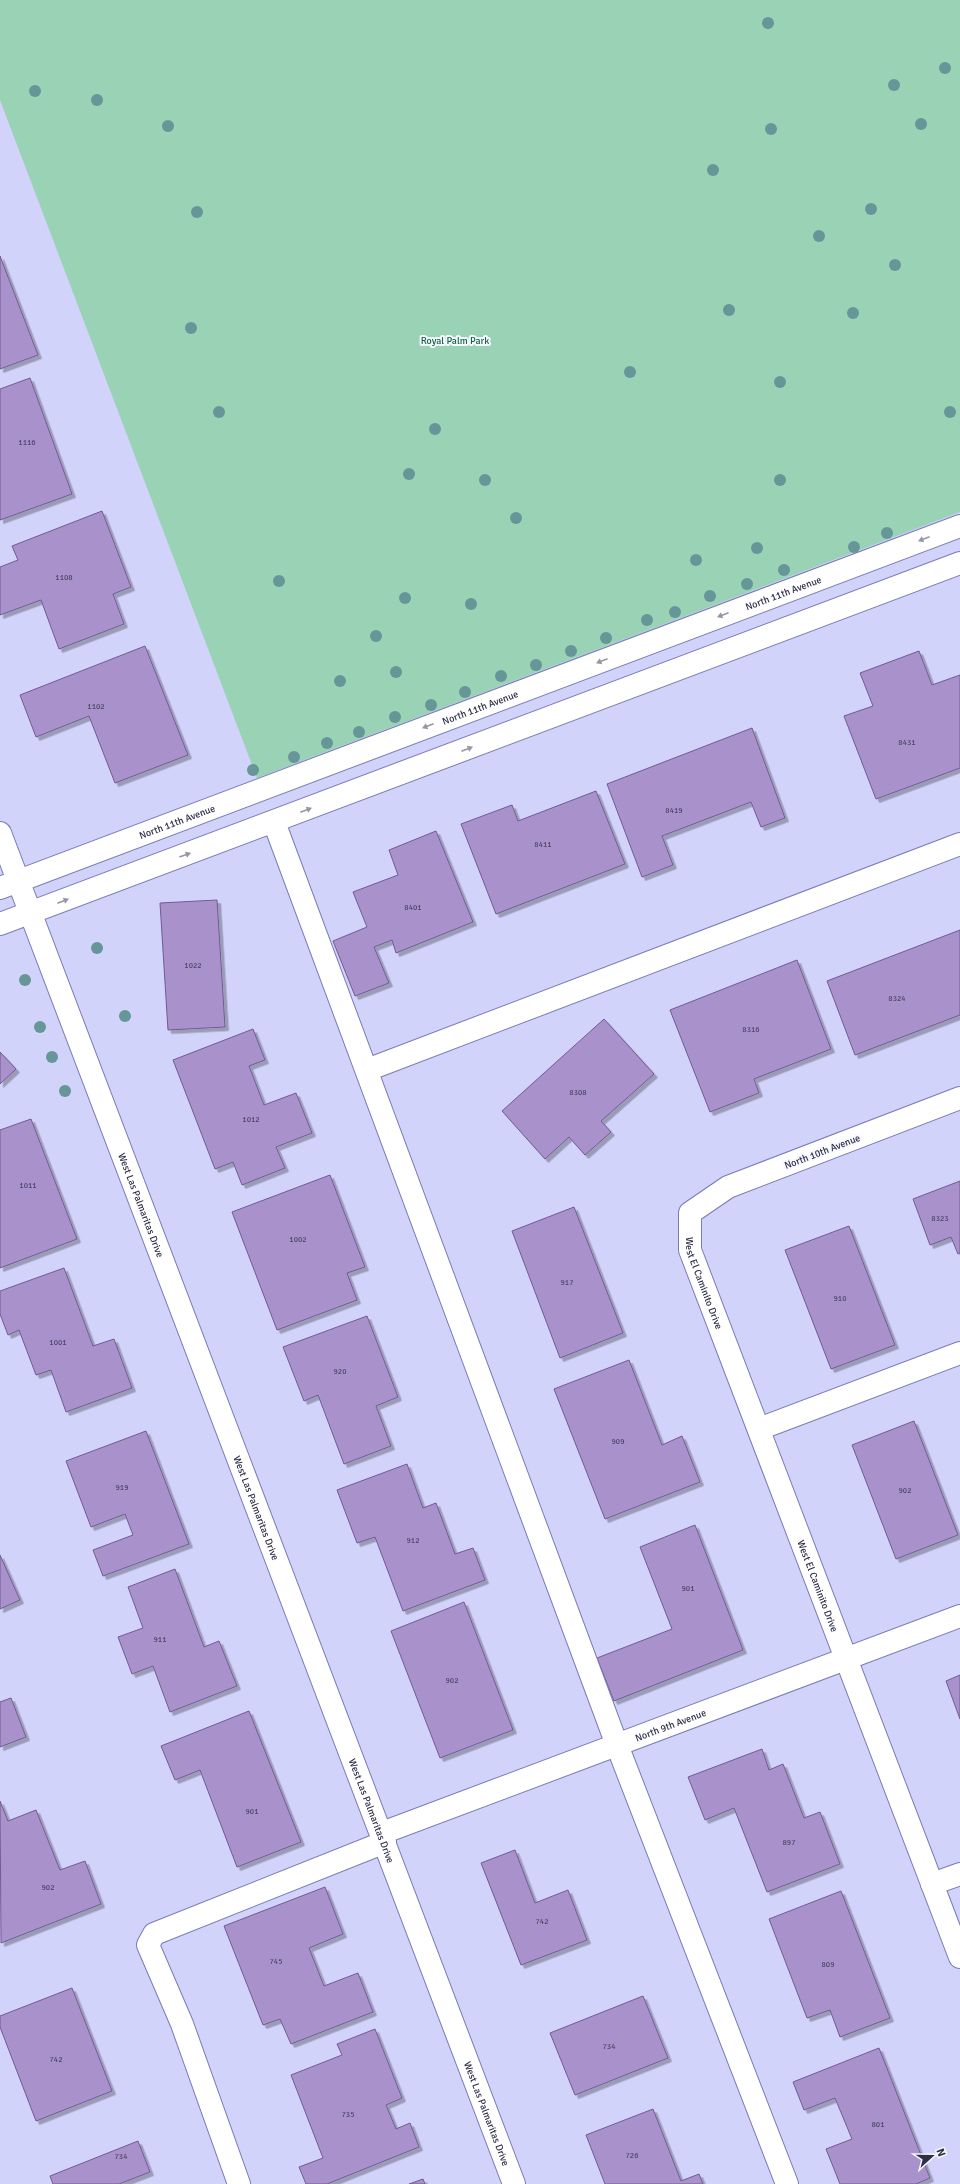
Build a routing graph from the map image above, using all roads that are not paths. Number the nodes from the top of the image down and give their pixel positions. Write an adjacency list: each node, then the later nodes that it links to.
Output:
1 (960, 526): 6 (street, North 11th Avenue, one-way to 6)
2 (960, 563): 3 (street, one-way to 2)
3 (274, 822): 7 (street, one-way to 3); 9 (street)
4 (0, 832): 6 (street, West Las Palmaritas Drive)
5 (960, 844): 9 (street)
6 (9, 884): 7 (street, West Las Palmaritas Drive)
7 (30, 913): 8 (street); 17 (street, West Las Palmaritas Drive)
8 (0, 924)
9 (367, 1070): 16 (street)
10 (960, 1098): 11 (street, North 10th Avenue)
11 (690, 1213): 13 (street, West El Caminito Drive)
12 (960, 1353): 13 (street)
13 (759, 1429): 15 (street, West El Caminito Drive)
14 (960, 1616): 15 (street, North 9th Avenue)
15 (846, 1659): 16 (street, North 9th Avenue); 19 (street, West El Caminito Drive)
16 (617, 1745): 17 (street, North 9th Avenue); 23 (street)
17 (383, 1838): 21 (street, North 9th Avenue); 22 (street, West Las Palmaritas Drive)
18 (960, 1874): 19 (street)
19 (932, 1884): 20 (street, West El Caminito Drive)
20 (960, 1956)
21 (239, 2184)
22 (514, 2184)
23 (787, 2184)

